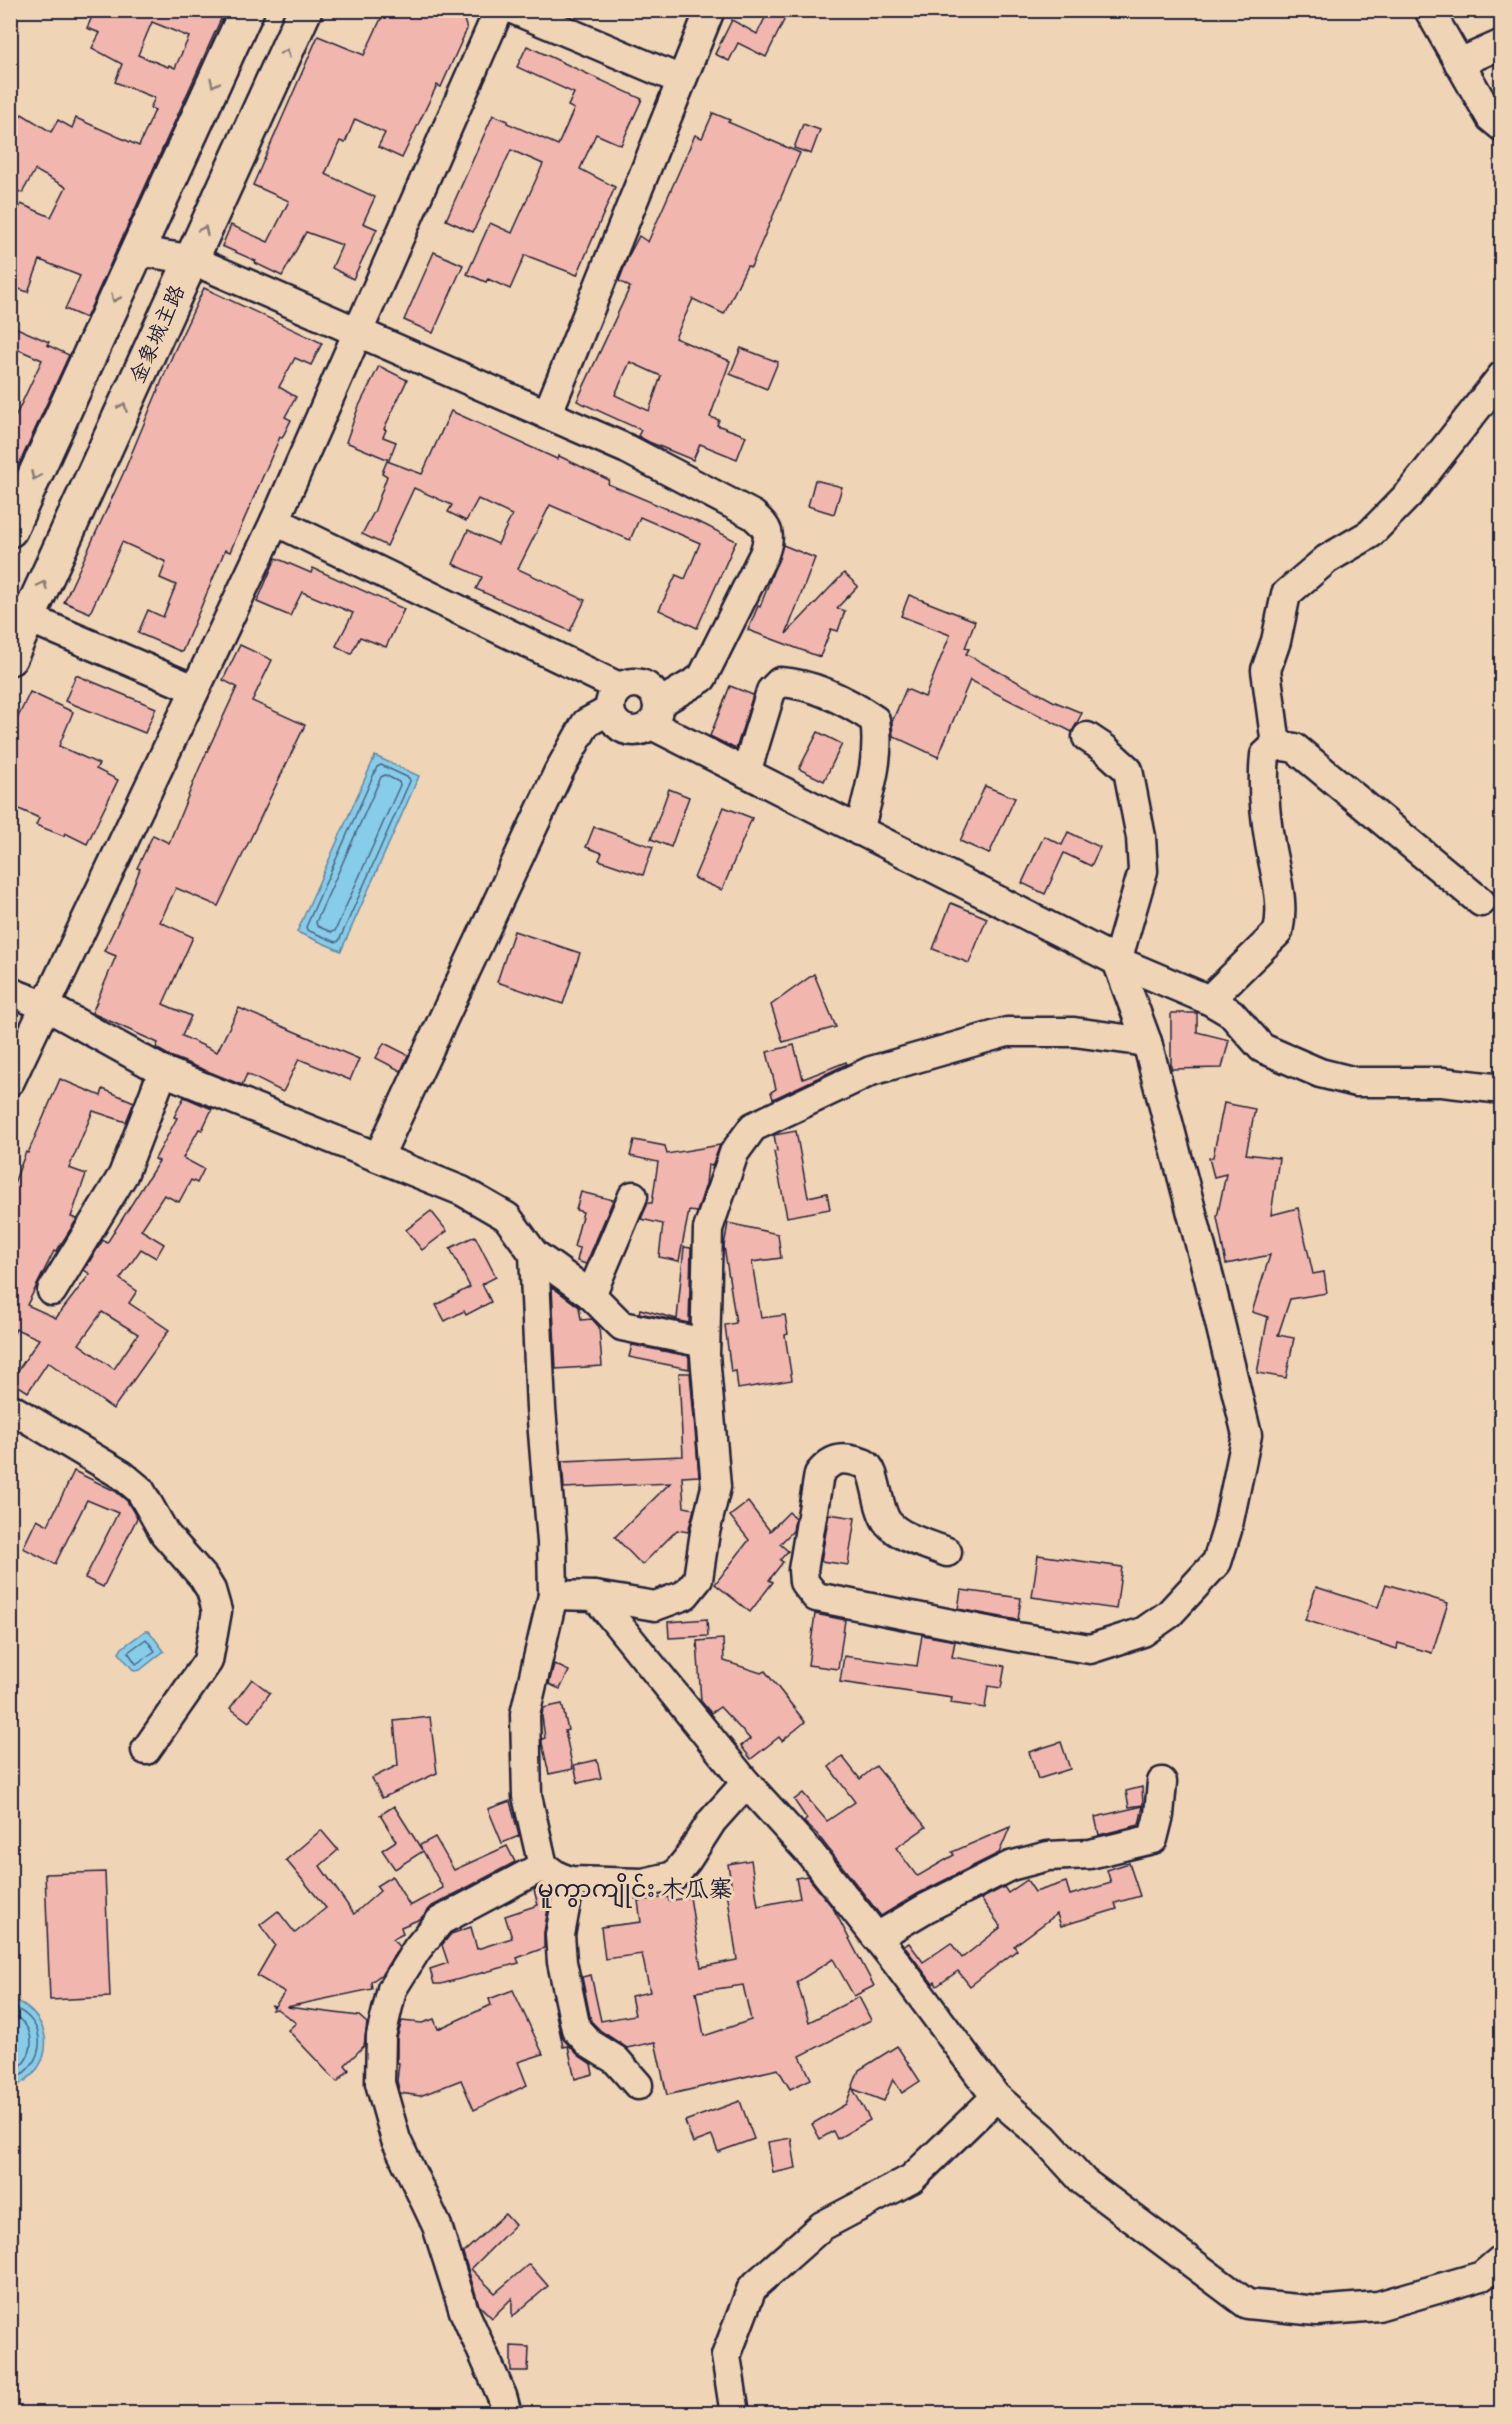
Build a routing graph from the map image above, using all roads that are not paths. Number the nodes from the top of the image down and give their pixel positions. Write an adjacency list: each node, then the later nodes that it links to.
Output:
1 (247, 10): 11 (main road, one-way to 11)
2 (305, 10): 12 (main road, 金象城主路, one-way to 2)
3 (499, 10): 13 (street)
4 (515, 10): 9 (street)
5 (710, 10): 9 (street)
6 (1430, 10): 8 (street)
7 (1502, 44): 8 (street)
8 (1460, 63): 10 (street)
9 (681, 80): 15 (street)
10 (1502, 127)
11 (136, 251): 12 (street); 17 (main road, one-way to 17)
12 (190, 259): 13 (street); 18 (main road, 金象城主路, one-way to 12)
13 (359, 333): 15 (street); 16 (street)
14 (1502, 376): 24 (street)
15 (547, 415): 22 (street)
16 (275, 521): 20 (street); 21 (street)
17 (10, 530)
18 (20, 614): 19 (main road, 金象城主路); 20 (street)
19 (10, 658)
20 (194, 689): 31 (street)
21 (615, 698): 22 (street); 22 (street); 36 (street)
22 (655, 715): 25 (street)
23 (1087, 737): 28 (street)
24 (1276, 745): 27 (street); 30 (street)
25 (746, 773): 26 (street); 26 (street)
26 (859, 831): 28 (street)
27 (1480, 902)
28 (1117, 961): 30 (street); 32 (street)
29 (10, 992): 31 (street)
30 (1209, 999): 35 (street)
31 (46, 1006): 33 (street); 34 (street)
32 (1147, 1042): 41 (street); 43 (street)
33 (163, 1071): 36 (street); 39 (street)
34 (10, 1081)
35 (1502, 1089)
36 (379, 1156): 38 (street)
37 (633, 1196): 40 (street)
38 (534, 1254): 40 (street); 44 (street)
39 (52, 1291)
40 (591, 1295): 41 (street)
41 (705, 1343): 45 (street)
42 (10, 1407): 46 (street)
43 (947, 1552)
44 (553, 1595): 45 (street); 49 (street)
45 (595, 1596): 48 (street)
46 (146, 1750)
47 (1162, 1782): 51 (street)
48 (746, 1783): 50 (street); 51 (street)
49 (543, 1866): 50 (street); 55 (street)
50 (570, 1881): 52 (street)
51 (877, 1937): 53 (street)
52 (638, 2085)
53 (996, 2097): 54 (street); 56 (street)
54 (1502, 2259)
55 (507, 2414)
56 (735, 2414)

